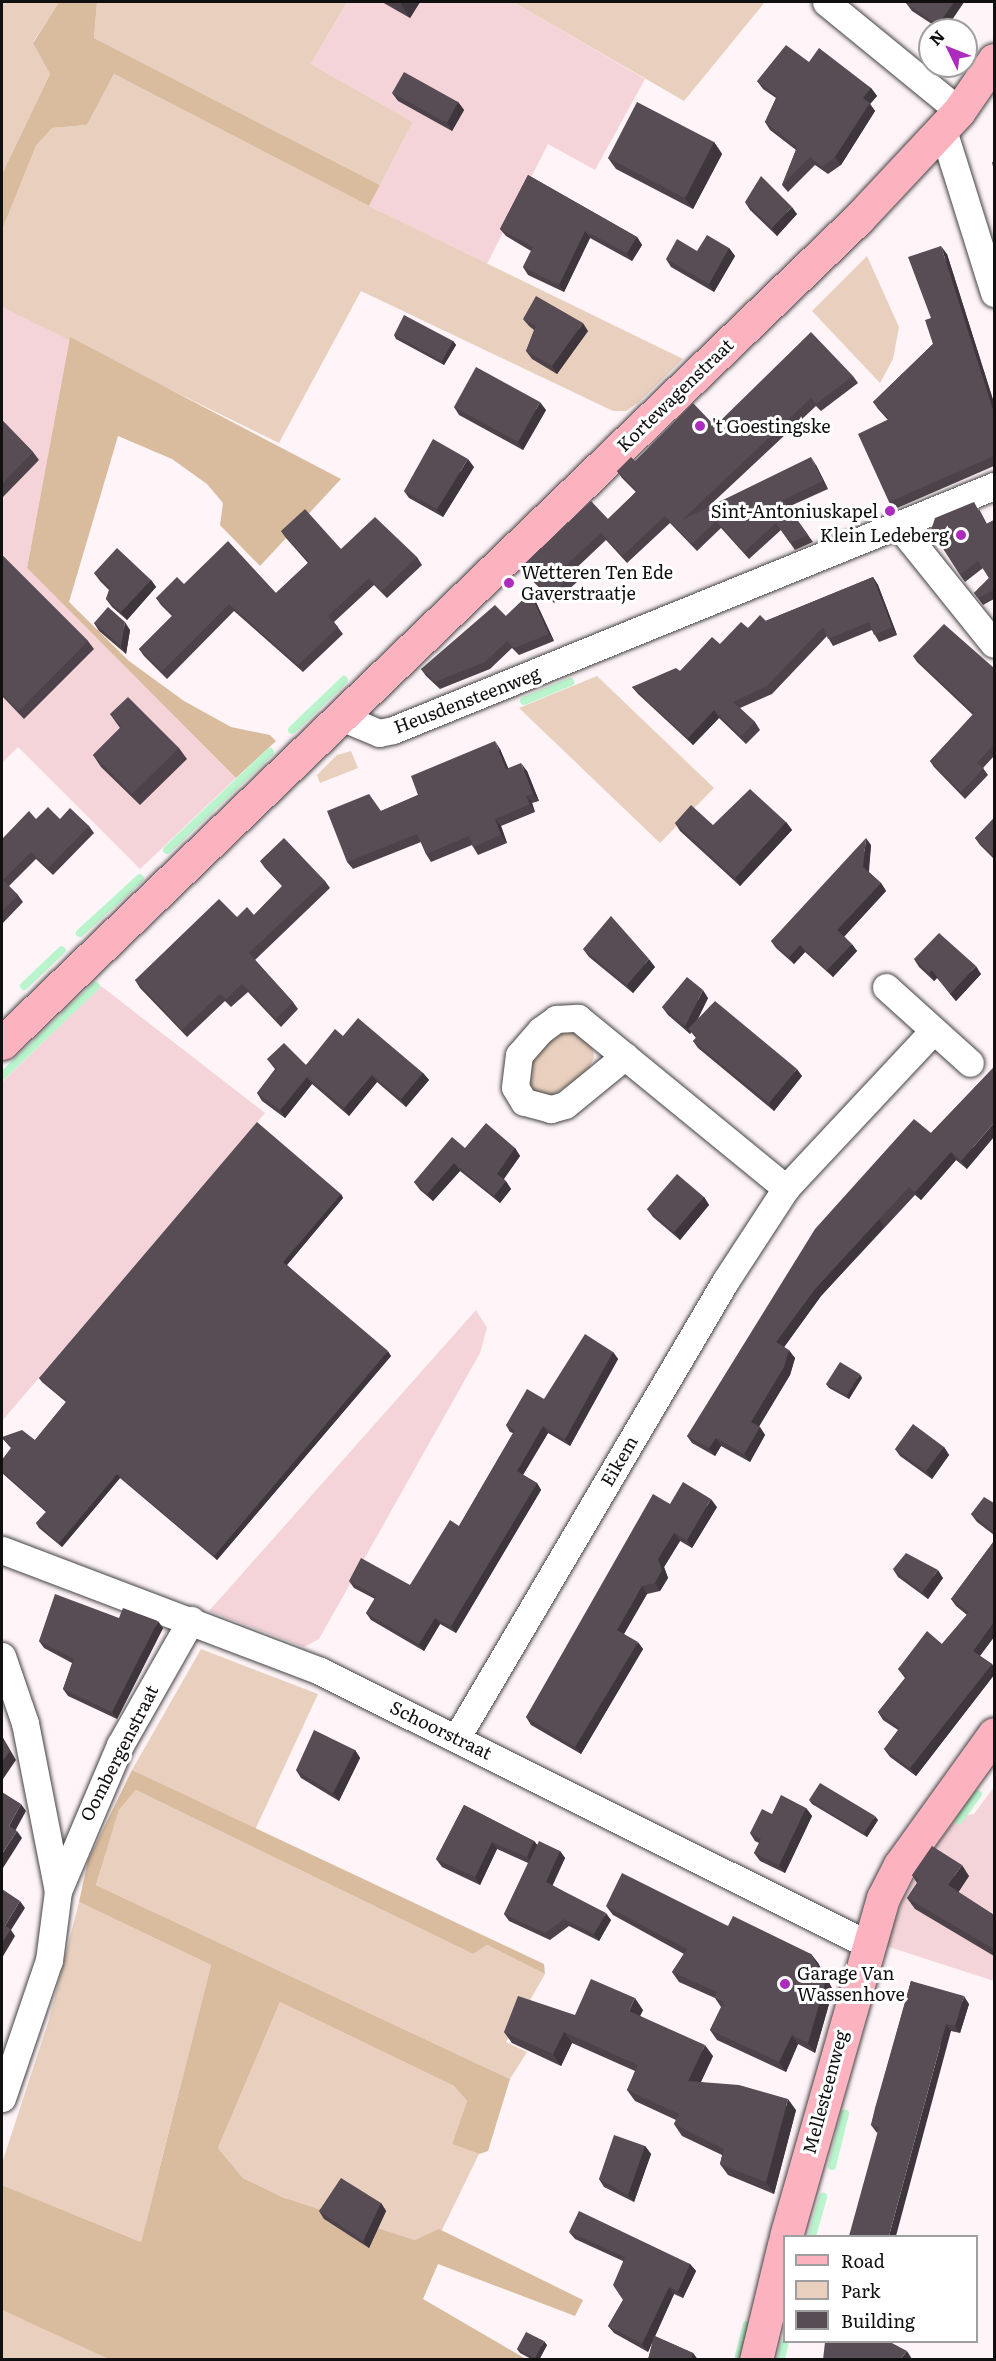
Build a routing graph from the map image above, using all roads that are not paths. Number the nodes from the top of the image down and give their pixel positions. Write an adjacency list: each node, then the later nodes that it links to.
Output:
1 (826, 2): 3 (street)
2 (994, 60): 3 (street, Kortewagenstraat)
3 (951, 121): 4 (street); 8 (street, Kortewagenstraat)
4 (994, 293)
5 (994, 486): 6 (street, Heusdensteenweg)
6 (899, 526): 7 (street); 8 (street, Heusdensteenweg)
7 (994, 644)
8 (341, 717): 11 (street)
9 (886, 987): 10 (street)
10 (933, 1031): 13 (street); 14 (street, Eikem)
11 (2, 1043)
12 (625, 1056): 14 (street)
13 (970, 1064)
14 (786, 1188): 19 (street, Eikem)
15 (2, 1550): 16 (street, Schoorstraat)
16 (191, 1620): 19 (street, Schoorstraat); 20 (street, Oombergenstraat)
17 (2, 1656): 20 (street, Oombergenstraat)
18 (994, 1734): 21 (street, Mellesteenweg)
19 (456, 1737): 21 (street, Schoorstraat)
20 (58, 1891): 22 (street, Oombergenstraat)
21 (867, 1944): 23 (street, Mellesteenweg)
22 (2, 2098)
23 (786, 2235)
24 (783, 2248): 25 (street)
25 (756, 2360)

